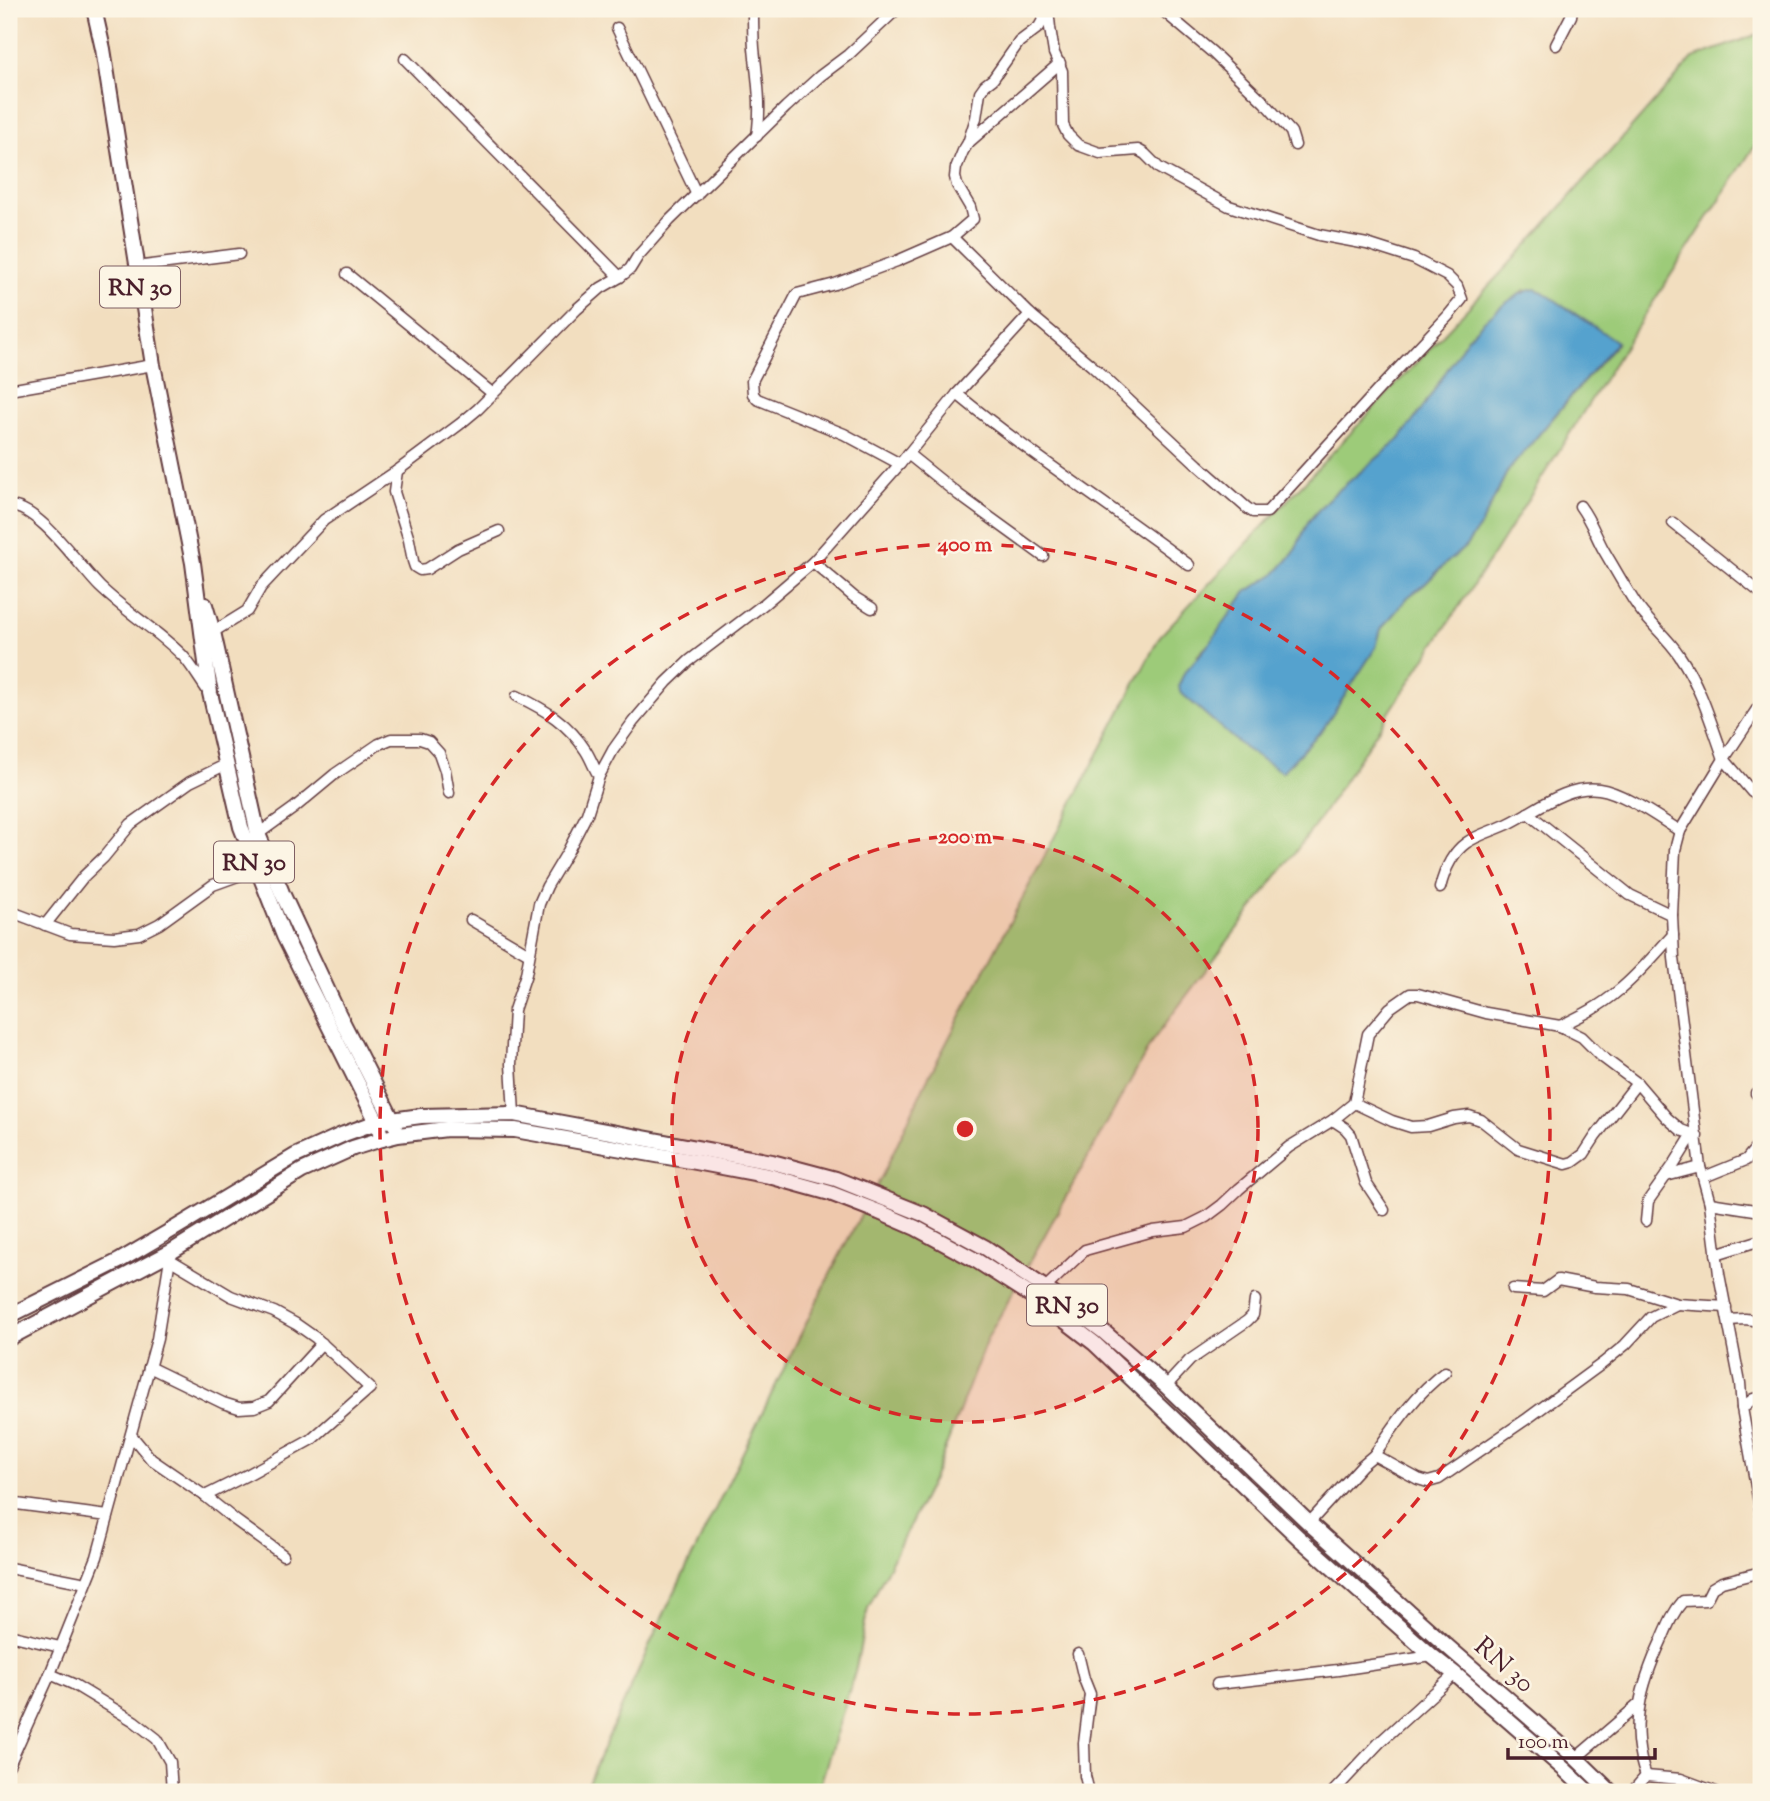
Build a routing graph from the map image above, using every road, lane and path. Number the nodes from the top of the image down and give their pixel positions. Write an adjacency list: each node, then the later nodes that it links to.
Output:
1 (94, 9): 17 (main road, RN 30)
2 (753, 9): 11 (street)
3 (897, 9): 11 (street)
4 (1161, 9): 13 (street)
5 (1572, 9): 8 (street)
6 (1048, 10): 10 (street); 12 (street)
7 (617, 28): 14 (street)
8 (1556, 45)
9 (405, 59): 19 (street)
10 (1060, 63): 12 (street); 20 (street)
11 (757, 136): 14 (street)
12 (968, 143): 15 (street)
13 (1295, 145)
14 (697, 195): 19 (street)
15 (952, 237): 20 (street); 26 (street)
16 (239, 254): 17 (street)
17 (136, 267): 21 (main road, RN 30)
18 (346, 274): 23 (street)
19 (620, 278): 23 (street)
20 (1030, 314): 24 (street)
21 (153, 365): 22 (street); 36 (main road, RN 30)
22 (9, 390)
23 (492, 393): 27 (street)
24 (957, 394): 25 (street); 37 (street)
25 (908, 454): 26 (street); 34 (street)
26 (900, 464): 35 (street)
27 (397, 471): 28 (street); 29 (street)
28 (375, 485): 29 (street); 40 (street)
29 (394, 492): 33 (street)
30 (9, 506): 41 (street)
31 (1580, 506): 44 (street)
32 (1673, 523): 38 (street)
33 (499, 531)
34 (1043, 556)
35 (813, 562): 39 (street); 46 (street)
36 (193, 563): 40 (main road, RN 30); 41 (main road, RN 30)
37 (1189, 565)
38 (1761, 593)
39 (872, 608)
40 (213, 632): 51 (main road, RN 30)
41 (210, 694): 45 (main road, RN 30)
42 (517, 696): 46 (street)
43 (1761, 703): 44 (street)
44 (1724, 759): 48 (street); 50 (street)
45 (225, 765): 52 (main road, RN 30); 57 (street)
46 (599, 776): 59 (street)
47 (449, 793): 51 (street)
48 (1761, 796)
49 (1528, 813): 50 (street); 53 (street); 55 (street)
50 (1680, 831): 55 (street)
51 (258, 834): 64 (main road, RN 30)
52 (257, 869): 57 (street); 66 (main road, RN 30)
53 (1440, 888)
54 (9, 911): 57 (street)
55 (1672, 915): 58 (street)
56 (471, 920): 59 (street)
57 (45, 925)
58 (1673, 935): 60 (street); 68 (street)
59 (529, 954): 63 (street)
60 (1560, 1026): 61 (street); 62 (street)
61 (1637, 1083): 62 (street); 68 (street)
62 (1354, 1103): 65 (street)
63 (514, 1114): 64 (main road, RN 30 / RN 30); 81 (main road, RN 30 / RN 30)
64 (393, 1119): 66 (main road, RN 30 / RN 30); 67 (main road, RN 30)
65 (1333, 1120): 75 (street); 81 (street)
66 (377, 1122): 69 (main road, RN 30); 86 (main road, RN 30)
67 (398, 1135): 69 (main road, RN 30); 110 (main road, RN 30)
68 (1695, 1135): 71 (street); 72 (street)
69 (382, 1139): 80 (main road)
70 (1761, 1142): 73 (street)
71 (1700, 1167): 72 (street); 73 (street)
72 (1666, 1176): 77 (street)
73 (1703, 1177): 74 (street)
74 (1710, 1203): 76 (street); 79 (street)
75 (1384, 1210)
76 (1761, 1211)
77 (1646, 1221)
78 (1761, 1240): 79 (street)
79 (1716, 1254): 85 (street)
80 (170, 1255): 89 (main road); 90 (street); 91 (street)
81 (1045, 1288): 93 (main road, RN 30 / RN 30)
82 (1513, 1289): 84 (street)
83 (1255, 1300): 93 (street)
84 (1677, 1304): 85 (street); 97 (street)
85 (1726, 1307): 87 (street)
86 (9, 1316)
87 (1728, 1320): 88 (street); 95 (street)
88 (1761, 1321)
89 (9, 1338)
90 (322, 1343): 91 (street); 98 (street)
91 (149, 1367): 96 (street)
92 (1445, 1372): 97 (street)
93 (1166, 1386): 102 (main road, RN 30 / RN 30)
94 (1761, 1397): 95 (street)
95 (1742, 1408): 100 (street)
96 (131, 1435): 98 (street); 101 (street)
97 (1374, 1455): 102 (street)
98 (205, 1496): 103 (street)
99 (9, 1503): 101 (street)
100 (1761, 1514)
101 (108, 1516): 106 (street)
102 (1309, 1523): 115 (main road, RN 30 / RN 30)
103 (283, 1555)
104 (9, 1568): 106 (street)
105 (1761, 1572): 114 (street)
106 (86, 1583): 108 (street)
107 (9, 1635): 108 (street)
108 (60, 1647): 111 (street)
109 (1078, 1654): 119 (street)
110 (1432, 1656): 112 (main road, RN 30); 113 (street)
111 (50, 1674): 116 (street); 118 (street)
112 (1455, 1674): 120 (street); 121 (main road, RN 30)
113 (1217, 1684)
114 (1638, 1705): 115 (street); 117 (street)
115 (1576, 1758): 122 (main road, RN 30 / RN 30)
116 (9, 1765)
117 (1646, 1776): 123 (street); 124 (street)
118 (172, 1792)
119 (1089, 1792)
120 (1333, 1792)
121 (1588, 1792)
122 (1611, 1792)
123 (1632, 1792)
124 (1716, 1792)

